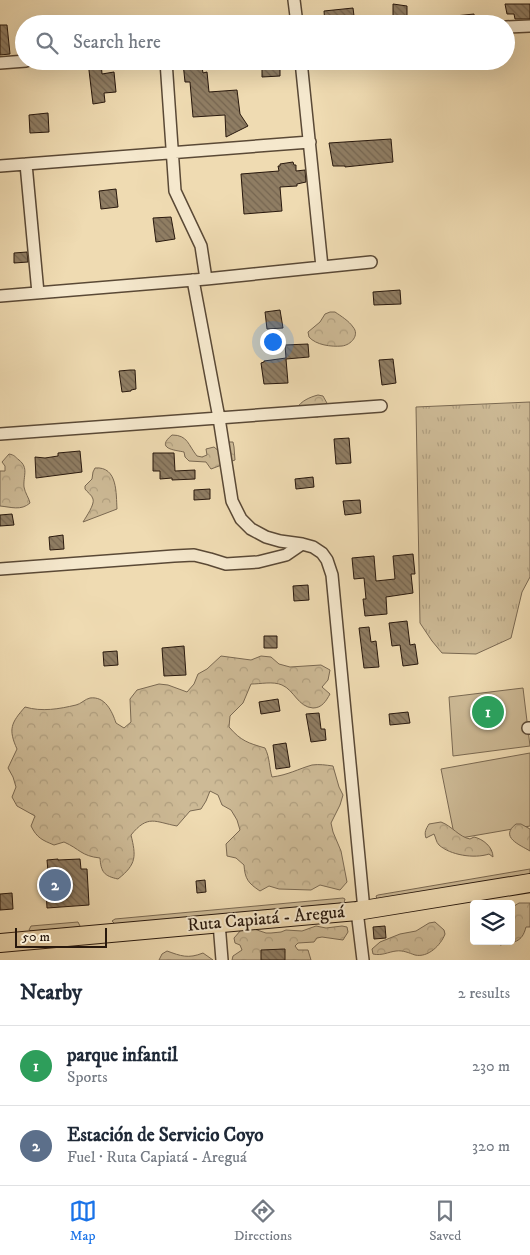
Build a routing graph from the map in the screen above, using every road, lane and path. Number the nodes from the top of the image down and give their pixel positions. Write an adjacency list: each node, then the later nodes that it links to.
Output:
1 (294, 0): 2 (street)
2 (296, 15)
3 (530, 26): 4 (street)
4 (515, 27)
5 (15, 62): 6 (street)
6 (0, 63)
7 (167, 70): 10 (street)
8 (302, 70): 9 (street)
9 (310, 142): 10 (street); 14 (street)
10 (173, 153): 11 (street); 15 (street)
11 (26, 164): 12 (street); 17 (street)
12 (0, 166)
13 (371, 262): 14 (street)
14 (322, 267): 15 (street)
15 (206, 279): 16 (street)
16 (194, 280): 17 (street); 20 (street)
17 (38, 293): 18 (street)
18 (0, 296)
19 (381, 406): 20 (street)
20 (219, 418): 21 (street); 22 (street)
21 (0, 434)
22 (302, 544): 23 (street); 25 (street)
23 (0, 569)
24 (530, 883): 25 (main road, Ruta Capiatá - Areguá)
25 (360, 910): 26 (main road, Ruta Capiatá - Areguá); 29 (street)
26 (219, 924): 27 (main road, Ruta Capiatá - Areguá); 28 (street)
27 (0, 943)
28 (222, 960)
29 (363, 960)

